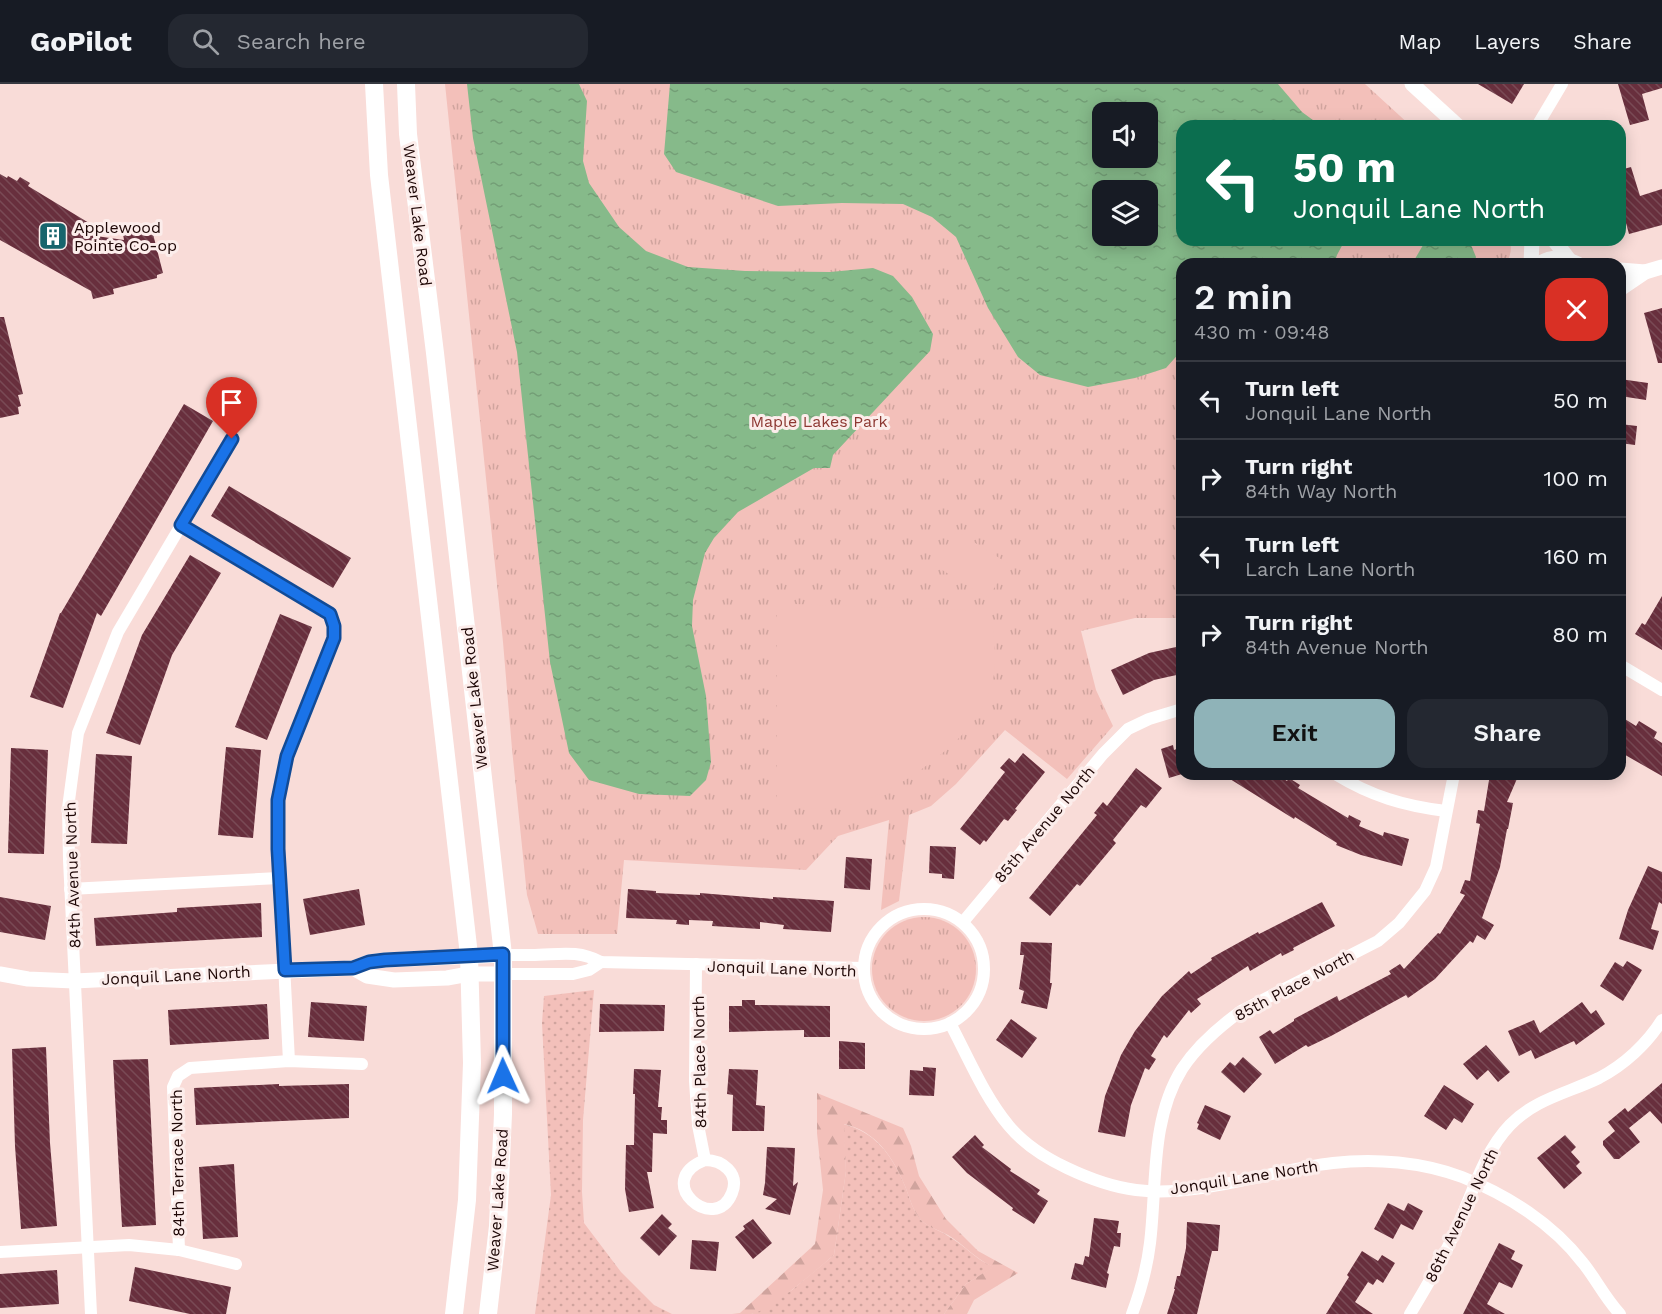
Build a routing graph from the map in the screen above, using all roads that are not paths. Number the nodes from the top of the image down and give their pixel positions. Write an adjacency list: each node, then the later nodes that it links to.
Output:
1 (374, 84): 26 (main road, Weaver Lake Road)
2 (406, 84): 24 (main road, Weaver Lake Road)
3 (1412, 84): 5 (street)
4 (1563, 84): 6 (street)
5 (1451, 120)
6 (1541, 120)
7 (1559, 246): 8 (street)
8 (1570, 258)
9 (1662, 267): 11 (street)
10 (1626, 270): 11 (street)
11 (1645, 272): 12 (street)
12 (1626, 285)
13 (232, 439): 14 (street, 84th Avenue North)
14 (181, 525): 21 (street); 22 (street, 84th Avenue North)
15 (1626, 669): 16 (street)
16 (1662, 690)
17 (1176, 711): 23 (street, 85th Avenue North)
18 (1346, 780): 20 (street)
19 (1453, 780): 20 (street, 85th Place North)
20 (1446, 811): 40 (street, 85th Place North)
21 (279, 879): 22 (street); 30 (street)
22 (70, 889): 33 (street, 84th Avenue North)
23 (963, 922): 29 (street); 35 (street)
24 (503, 954): 25 (street, Jonquil Lane North); 26 (street, Jonquil Lane North); 32 (main road, Weaver Lake Road)
25 (601, 962): 27 (street, Jonquil Lane North); 32 (street, Jonquil Lane North)
26 (469, 964): 28 (street, Jonquil Lane North); 28 (street, Jonquil Lane North); 32 (street, Jonquil Lane North); 46 (main road, Weaver Lake Road)
27 (696, 964): 29 (street, Jonquil Lane North); 38 (street, 84th Place North)
28 (353, 968): 30 (street, Jonquil Lane North)
29 (863, 968): 35 (street, Jonquil Lane North)
30 (285, 970): 33 (street, Jonquil Lane North); 36 (street)
31 (0, 974): 33 (street, Jonquil Lane North)
32 (502, 974): 47 (main road, Weaver Lake Road)
33 (74, 981): 41 (street, 84th Avenue North)
34 (1662, 1020): 39 (street, 86th Avenue North)
35 (950, 1023): 40 (street, Jonquil Lane North)
36 (289, 1061): 37 (street); 42 (street, 84th Terrace North)
37 (362, 1064)
38 (705, 1160): 38 (street)
39 (1476, 1184): 40 (street, Jonquil Lane North); 49 (street, 86th Avenue North); 50 (street, Jonquil Lane North)
40 (1153, 1191): 48 (street, 85th Place North)
41 (89, 1248): 42 (street); 43 (street); 45 (street, 84th Avenue North)
42 (179, 1250): 44 (street)
43 (0, 1252)
44 (236, 1264)
45 (91, 1314)
46 (454, 1314)
47 (488, 1314)
48 (1132, 1314)
49 (1410, 1314)
50 (1620, 1314)

